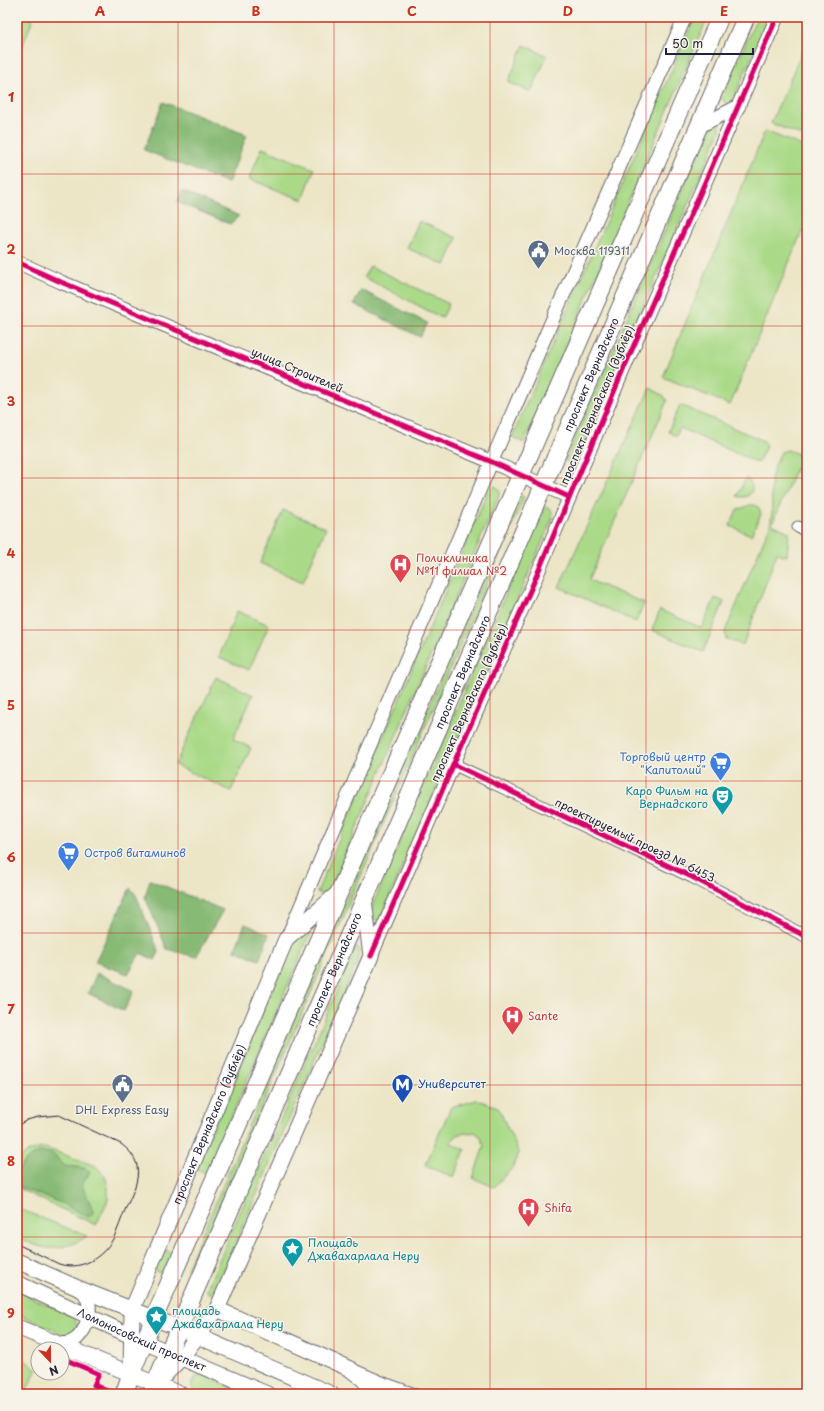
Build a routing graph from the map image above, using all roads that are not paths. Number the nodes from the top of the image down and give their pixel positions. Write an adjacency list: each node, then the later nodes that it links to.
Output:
1 (685, 17): 8 (street, проспект Вернадского (дублёр))
2 (720, 17): 9 (main road, проспект Вернадского)
3 (746, 17): 6 (main road, проспект Вернадского)
4 (777, 17): 5 (street, проспект Вернадского (дублёр))
5 (739, 106): 6 (street); 11 (street, проспект Вернадского (дублёр))
6 (698, 126): 10 (main road, проспект Вернадского)
7 (17, 262): 8 (street, улица Строителей)
8 (492, 462): 9 (street, улица Строителей); 16 (street, проспект Вернадского (дублёр))
9 (521, 476): 10 (street, улица Строителей); 13 (main road, проспект Вернадского)
10 (542, 485): 11 (street, улица Строителей); 14 (main road, проспект Вернадского)
11 (569, 497): 12 (street, проспект Вернадского (дублёр))
12 (453, 764): 15 (street, проектируемый проезд № 6453); 17 (street, проспект Вернадского (дублёр))
13 (340, 891): 16 (main road, проспект Вернадского (дублёр)); 24 (main road, проспект Вернадского)
14 (364, 900): 17 (main road); 26 (main road, проспект Вернадского)
15 (807, 937)
16 (286, 939): 22 (main road, проспект Вернадского (дублёр))
17 (371, 956): 21 (main road, проспект Вернадского (дублёр))
18 (17, 1261): 20 (main road, Ломоносовский проспект)
19 (17, 1283): 23 (main road, Ломоносовский проспект)
20 (80, 1288): 22 (main road, Ломоносовский проспект); 23 (street)
21 (216, 1309): 27 (main road); 33 (main road)
22 (132, 1310): 24 (main road); 28 (main road)
23 (88, 1316): 28 (main road, Ломоносовский проспект); 30 (street)
24 (154, 1318): 26 (main road); 28 (main road)
25 (17, 1327): 29 (main road)
26 (179, 1328): 27 (main road); 32 (main road)
27 (198, 1336): 32 (main road); 39 (main road)
28 (138, 1338): 32 (main road, Ломоносовский проспект); 34 (main road)
29 (50, 1341)
30 (70, 1342)
31 (70, 1349): 34 (main road)
32 (175, 1354): 35 (main road); 38 (main road, Ломоносовский проспект)
33 (350, 1369): 40 (main road); 41 (street)
34 (131, 1374): 35 (main road); 36 (main road)
35 (154, 1389): 37 (main road)
36 (124, 1394)
37 (180, 1394)
38 (268, 1394)
39 (331, 1394)
40 (376, 1394)
41 (412, 1394)

